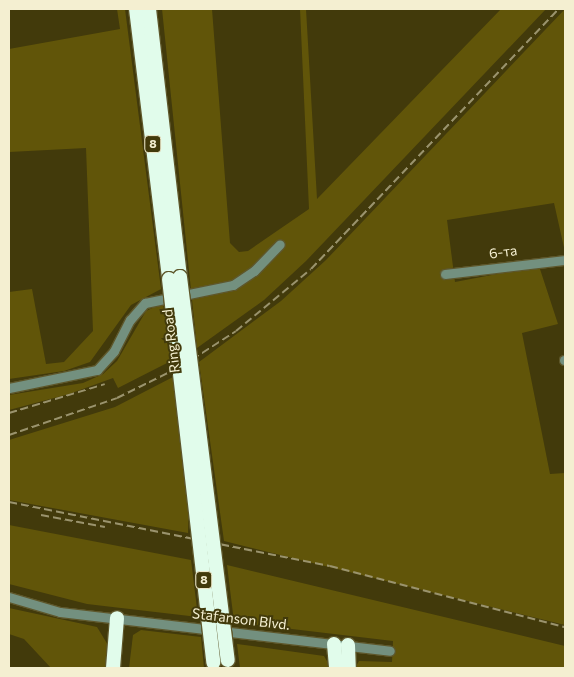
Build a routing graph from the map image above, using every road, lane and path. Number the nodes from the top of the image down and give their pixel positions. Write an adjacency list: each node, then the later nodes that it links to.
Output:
1 (136, 9): 6 (highway, Ring Road / 8)
2 (149, 9): 6 (highway, Ring Road / 8)
3 (280, 244): 7 (street)
4 (565, 260): 5 (street, 6-та)
5 (445, 274)
6 (175, 278): 12 (highway, Ring Road / 8, bridge); 13 (highway, Ring Road / 8, bridge)
7 (9, 388)
8 (9, 598): 9 (street, Stafanson Blvd.)
9 (121, 618): 10 (street, Stafanson Blvd.); 14 (highway); 15 (highway)
10 (341, 645): 11 (street, Stafanson Blvd.); 16 (highway); 17 (highway)
11 (390, 651)
12 (229, 664)
13 (214, 665)
14 (113, 668)
15 (122, 668)
16 (336, 668)
17 (349, 668)

